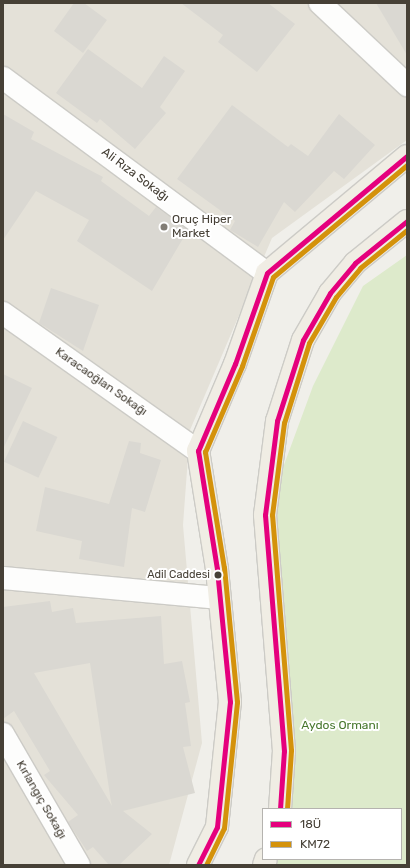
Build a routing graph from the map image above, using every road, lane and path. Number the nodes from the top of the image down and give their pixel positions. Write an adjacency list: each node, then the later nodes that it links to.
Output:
1 (320, 3): 3 (street)
2 (3, 78): 6 (street, Ali Rıza Sokağı)
3 (407, 85)
4 (407, 156): 6 (main road)
5 (407, 220): 12 (main road)
6 (267, 273): 8 (main road)
7 (3, 313): 8 (street, Karacaoğlan Sokağı)
8 (198, 451): 10 (main road)
9 (3, 578): 10 (street)
10 (217, 598): 14 (main road)
11 (3, 734): 13 (street, Kırlangıç Sokağı)
12 (280, 808)
13 (79, 865)
14 (198, 865)

